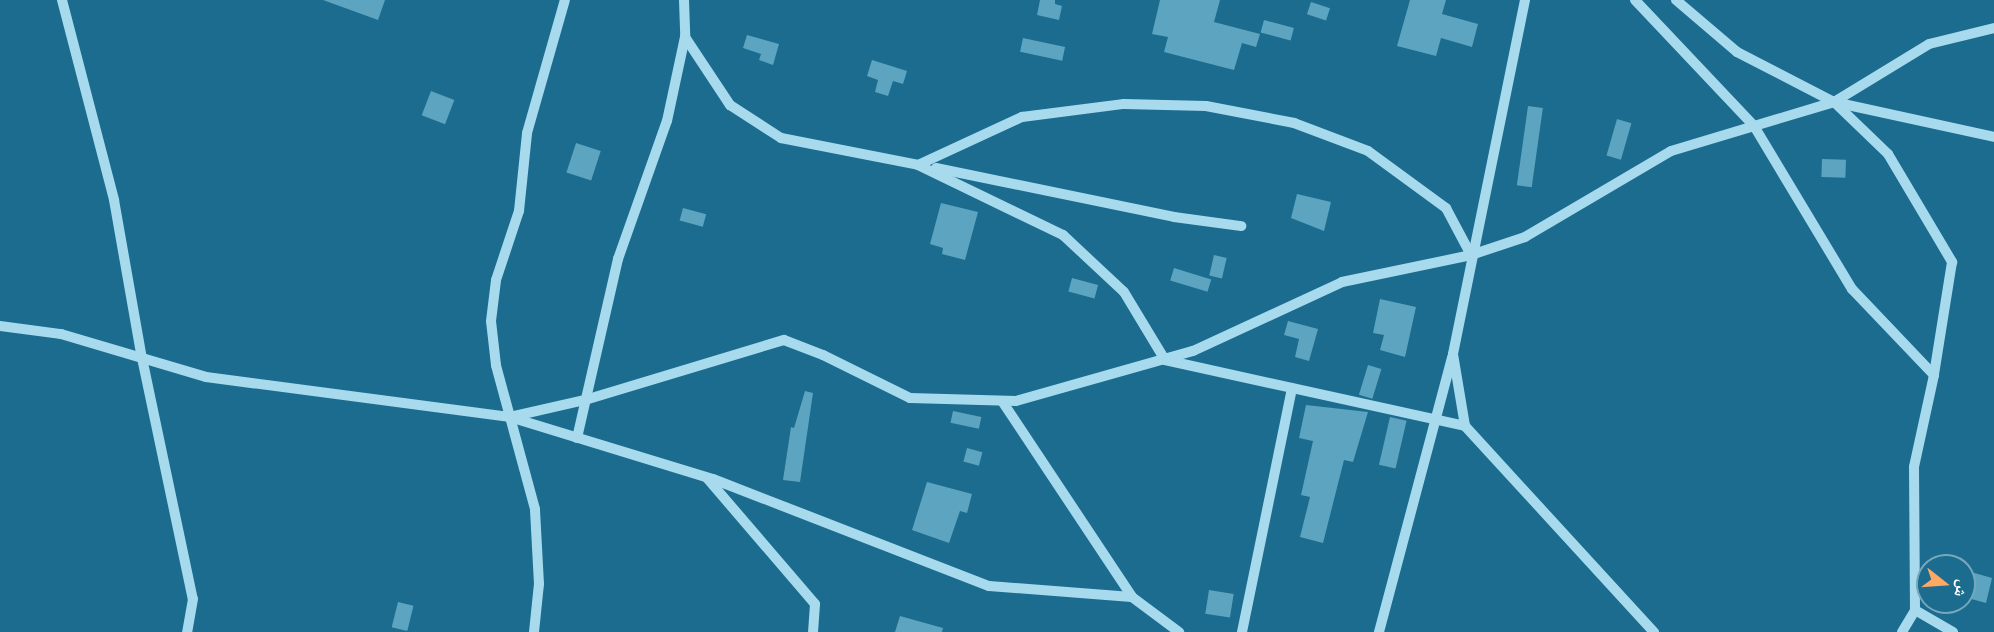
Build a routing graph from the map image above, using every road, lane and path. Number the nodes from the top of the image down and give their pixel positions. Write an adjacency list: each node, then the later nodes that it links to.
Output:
1 (62, 0): 17 (street)
2 (565, 0): 23 (street)
3 (684, 0): 8 (street)
4 (1525, 0): 14 (street)
5 (1635, 0): 10 (street)
6 (1676, 0): 9 (street)
7 (1994, 28): 9 (street)
8 (685, 37): 12 (street); 21 (street)
9 (1834, 102): 10 (street); 11 (street); 19 (street)
10 (1754, 126): 14 (street); 19 (street)
11 (1994, 137)
12 (918, 165): 13 (street); 14 (street); 18 (street)
13 (1241, 226)
14 (1471, 255): 16 (street); 18 (street)
15 (0, 326): 17 (street)
16 (1453, 354): 24 (street); 25 (street)
17 (142, 358): 23 (street); 30 (street)
18 (1165, 360): 20 (street); 22 (street)
19 (1934, 375): 29 (street)
20 (1292, 388): 24 (street); 34 (street)
21 (585, 400): 22 (street); 23 (street); 26 (street)
22 (1002, 401): 28 (street)
23 (510, 417): 26 (street); 31 (street)
24 (1436, 419): 25 (street); 35 (street)
25 (1465, 426): 36 (street)
26 (577, 438): 27 (street)
27 (707, 477): 28 (street); 32 (street)
28 (1132, 597): 33 (street)
29 (1915, 610): 37 (street); 38 (street)
30 (187, 632)
31 (534, 632)
32 (813, 632)
33 (1179, 632)
34 (1242, 632)
35 (1379, 632)
36 (1654, 632)
37 (1902, 632)
38 (1953, 632)

